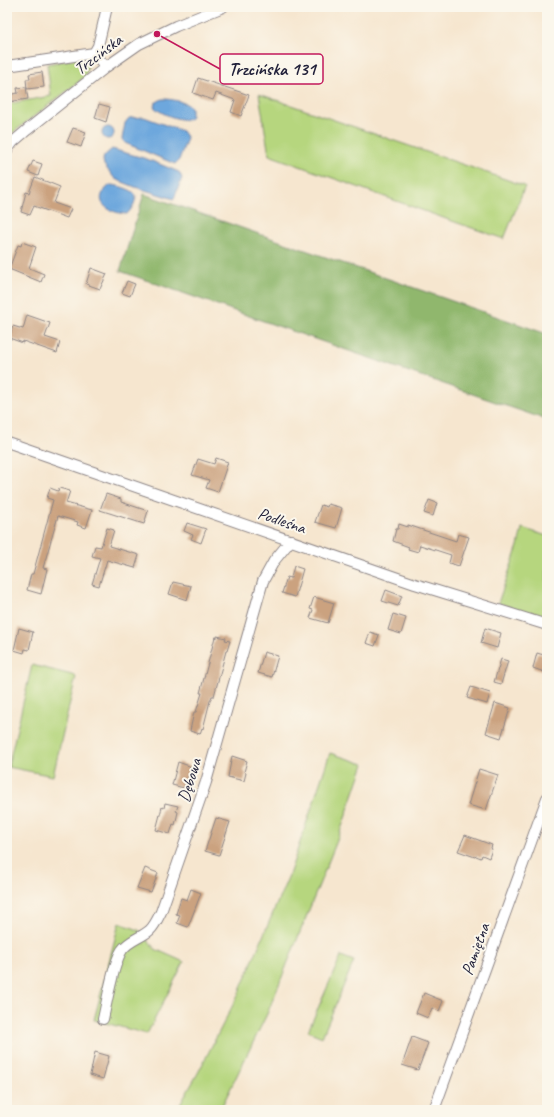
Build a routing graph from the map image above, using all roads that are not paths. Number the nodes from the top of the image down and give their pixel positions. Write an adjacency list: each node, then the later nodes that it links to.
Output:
1 (107, 7): 3 (street)
2 (223, 7): 5 (street, Trzcińska)
3 (94, 52): 4 (street); 5 (street)
4 (7, 66)
5 (106, 67): 6 (street, Trzcińska)
6 (7, 150)
7 (7, 442): 8 (street, Podleśna)
8 (291, 540): 9 (street, Podleśna); 11 (street, Dębowa)
9 (547, 625)
10 (547, 798): 12 (street, Pamiętna)
11 (103, 1019)
12 (434, 1110)

